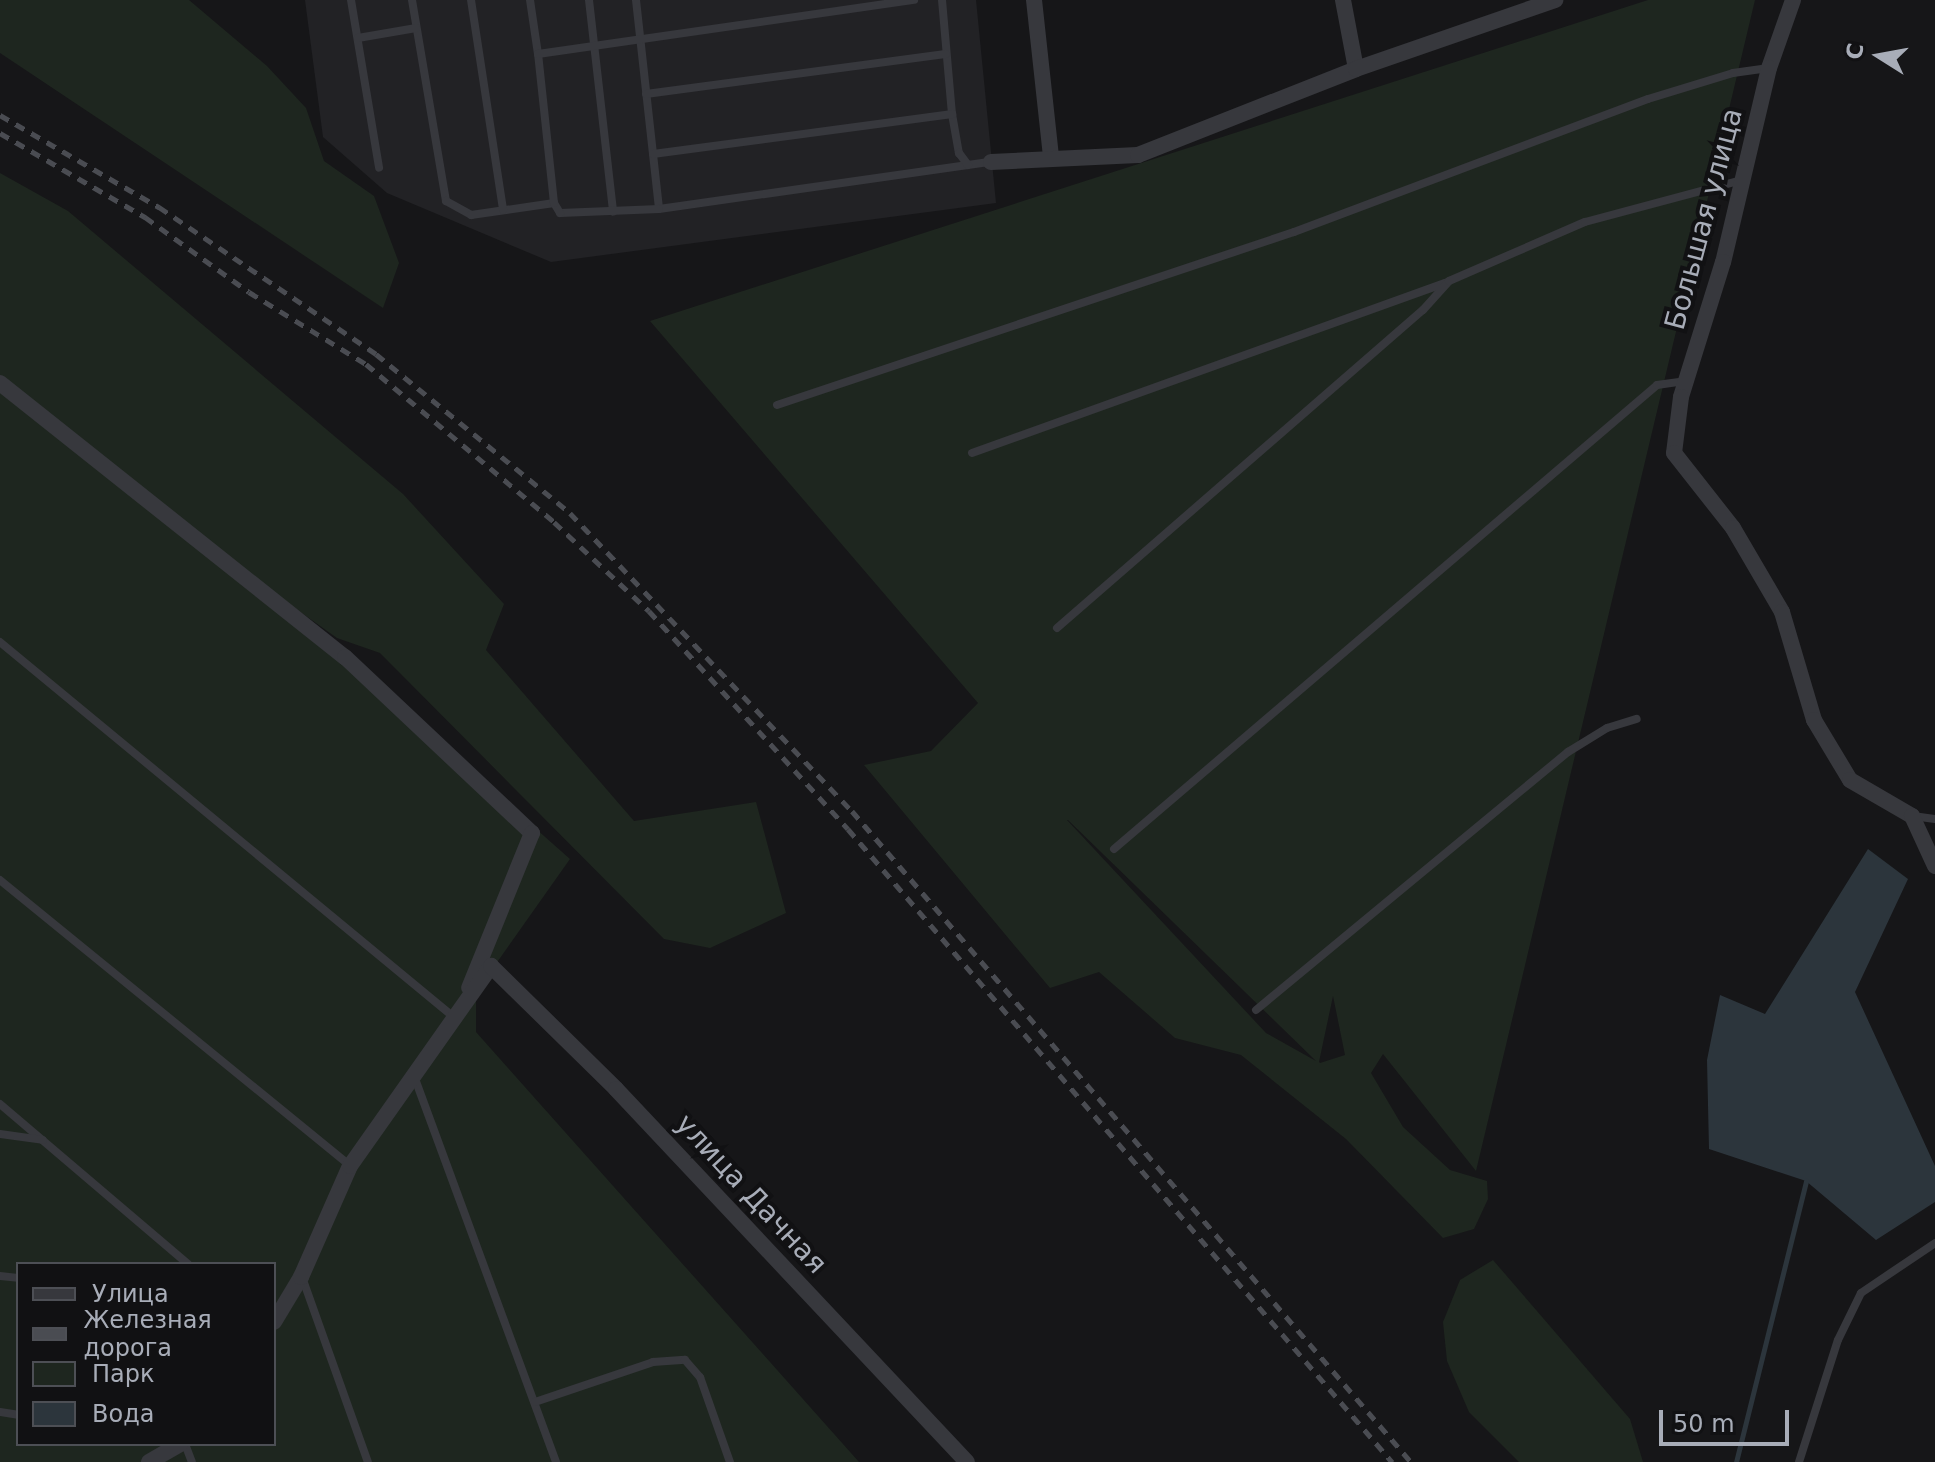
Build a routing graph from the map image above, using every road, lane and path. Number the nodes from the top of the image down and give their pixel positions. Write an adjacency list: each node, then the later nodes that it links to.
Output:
1 (351, 0): 15 (lane)
2 (412, 0): 13 (lane)
3 (471, 0): 31 (lane)
4 (530, 0): 17 (lane)
5 (589, 0): 16 (lane)
6 (636, 0): 14 (lane)
7 (914, 0): 14 (lane)
8 (942, 0): 18 (lane)
9 (1034, 0): 24 (street)
10 (1343, 0): 20 (street)
11 (1555, 0): 20 (street)
12 (1793, 0): 19 (street, Большая улица)
13 (416, 28): 15 (lane); 31 (lane)
14 (641, 35): 16 (lane); 21 (lane)
15 (358, 38): 27 (lane)
16 (595, 45): 17 (lane); 32 (lane)
17 (538, 54): 29 (lane)
18 (945, 54): 21 (lane); 22 (lane)
19 (1769, 68): 28 (street, Большая улица); 36 (lane)
20 (1356, 69): 24 (street)
21 (646, 94): 23 (lane)
22 (952, 114): 23 (lane); 26 (lane)
23 (653, 154): 30 (lane)
24 (1051, 157): 25 (street)
25 (991, 162): 26 (lane)
26 (968, 165): 30 (lane)
27 (379, 168)
28 (1742, 180): 33 (lane); 34 (street, Большая улица)
29 (554, 203): 31 (lane); 32 (lane)
30 (659, 209): 32 (lane)
31 (503, 210)
32 (613, 212)
33 (1449, 281): 37 (lane); 38 (lane)
34 (1686, 381): 41 (street, Большая улица); 43 (lane)
35 (0, 383): 47 (street)
36 (777, 405)
37 (972, 453)
38 (1057, 628)
39 (0, 642): 47 (lane)
40 (1637, 719): 46 (lane)
41 (1912, 816): 42 (lane); 44 (street)
42 (1935, 819)
43 (1114, 849)
44 (1935, 866)
45 (0, 880): 52 (lane)
46 (1256, 1010)
47 (456, 1019): 48 (street); 63 (street, улица Дачная)
48 (412, 1072): 52 (street); 57 (lane)
49 (0, 1104): 51 (lane)
50 (0, 1134): 51 (lane)
51 (44, 1140): 54 (lane)
52 (350, 1166): 55 (street)
53 (1935, 1243): 64 (lane)
54 (186, 1262)
55 (301, 1277): 56 (street); 60 (lane)
56 (276, 1319)
57 (535, 1402): 61 (lane); 62 (lane)
58 (178, 1446): 59 (street)
59 (149, 1462)
60 (368, 1462)
61 (556, 1462)
62 (730, 1462)
63 (967, 1462)
64 (1799, 1462)

